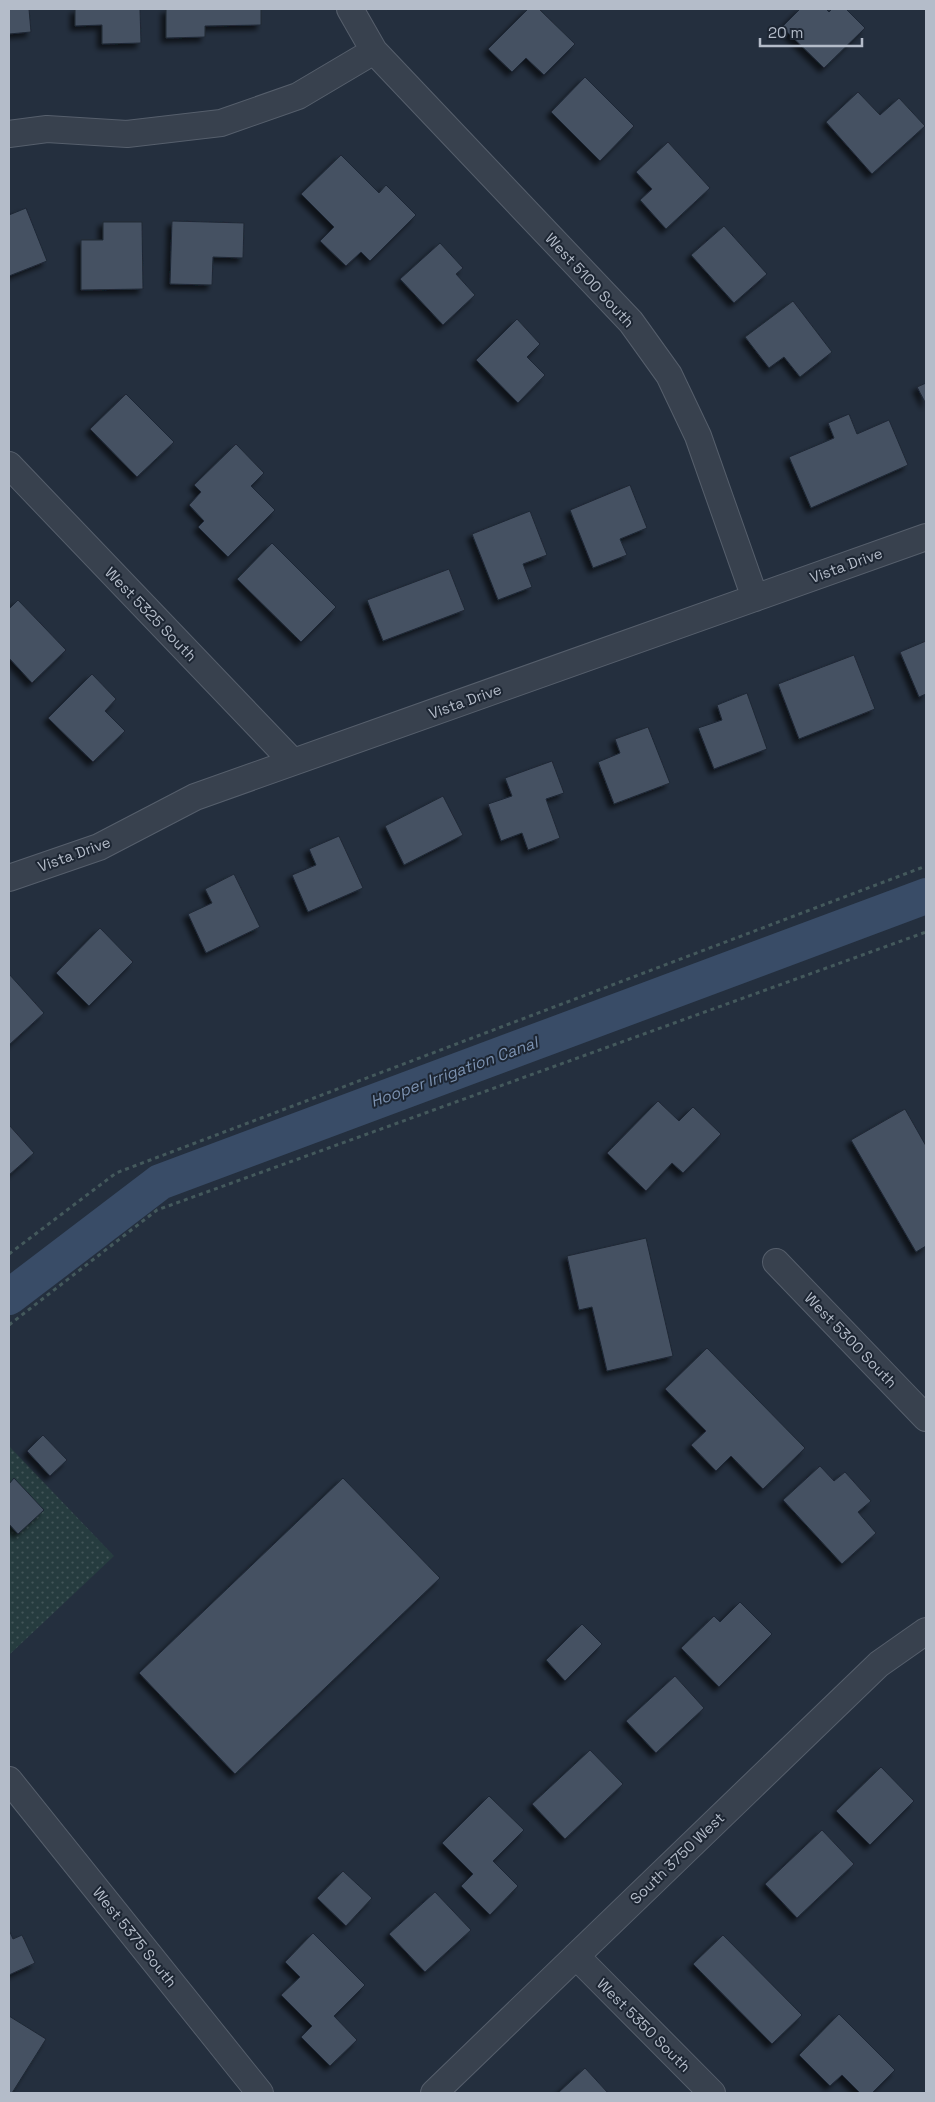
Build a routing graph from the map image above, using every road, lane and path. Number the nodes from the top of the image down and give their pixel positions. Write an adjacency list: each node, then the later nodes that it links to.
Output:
1 (350, 9): 2 (street, West 5100 South)
2 (374, 51): 3 (street); 6 (street, West 5100 South)
3 (9, 134)
4 (9, 465): 7 (street, West 5325 South)
5 (926, 537): 6 (street, Vista Drive)
6 (755, 598): 7 (street, Vista Drive)
7 (293, 762): 9 (street, Vista Drive)
8 (926, 866): 11 (path)
9 (9, 878)
10 (926, 932): 13 (path)
11 (9, 1254)
12 (776, 1262): 14 (street, West 5300 South)
13 (9, 1325)
14 (926, 1418)
15 (926, 1631): 17 (street, South 3750 West)
16 (9, 1780): 18 (street, West 5375 South)
17 (576, 1956): 19 (street, South 3750 West); 20 (street, West 5350 South)
18 (260, 2093)
19 (434, 2093)
20 (712, 2093)

